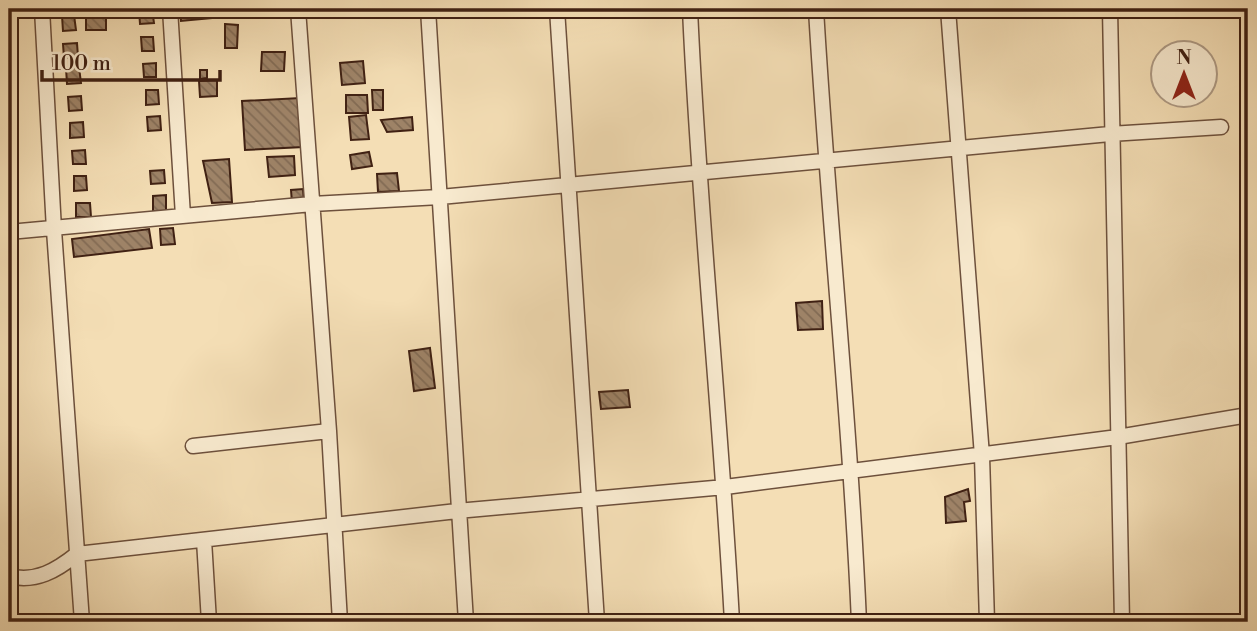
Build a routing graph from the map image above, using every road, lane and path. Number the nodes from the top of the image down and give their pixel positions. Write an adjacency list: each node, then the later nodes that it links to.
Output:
1 (43, 9): 19 (street)
2 (170, 9): 18 (street)
3 (298, 9): 17 (street)
4 (428, 9): 16 (street)
5 (558, 9): 15 (street)
6 (690, 9): 14 (street)
7 (816, 9): 13 (street)
8 (948, 9): 12 (street)
9 (1110, 9): 11 (street)
10 (1221, 127): 11 (street)
11 (1110, 134): 12 (street); 23 (street)
12 (957, 148): 13 (street); 25 (street)
13 (825, 160): 14 (street); 26 (street)
14 (697, 171): 15 (street); 27 (street)
15 (567, 185): 16 (street); 28 (street)
16 (440, 197): 17 (street); 29 (street)
17 (312, 204): 18 (street); 22 (street)
18 (183, 216): 19 (street)
19 (54, 230): 20 (street); 32 (street)
20 (9, 232)
21 (1248, 415): 23 (street)
22 (329, 431): 24 (street); 30 (street)
23 (1118, 437): 25 (street); 42 (street)
24 (193, 446)
25 (982, 456): 26 (street); 41 (street)
26 (853, 471): 27 (street); 40 (street)
27 (724, 487): 28 (street); 39 (street)
28 (588, 501): 29 (street); 38 (street)
29 (457, 511): 30 (street); 37 (street)
30 (333, 525): 31 (street); 36 (street)
31 (204, 540): 32 (street); 35 (street)
32 (77, 554): 33 (street); 34 (street)
33 (9, 576)
34 (82, 622)
35 (209, 622)
36 (340, 622)
37 (466, 622)
38 (597, 622)
39 (732, 622)
40 (859, 622)
41 (987, 622)
42 (1122, 622)

